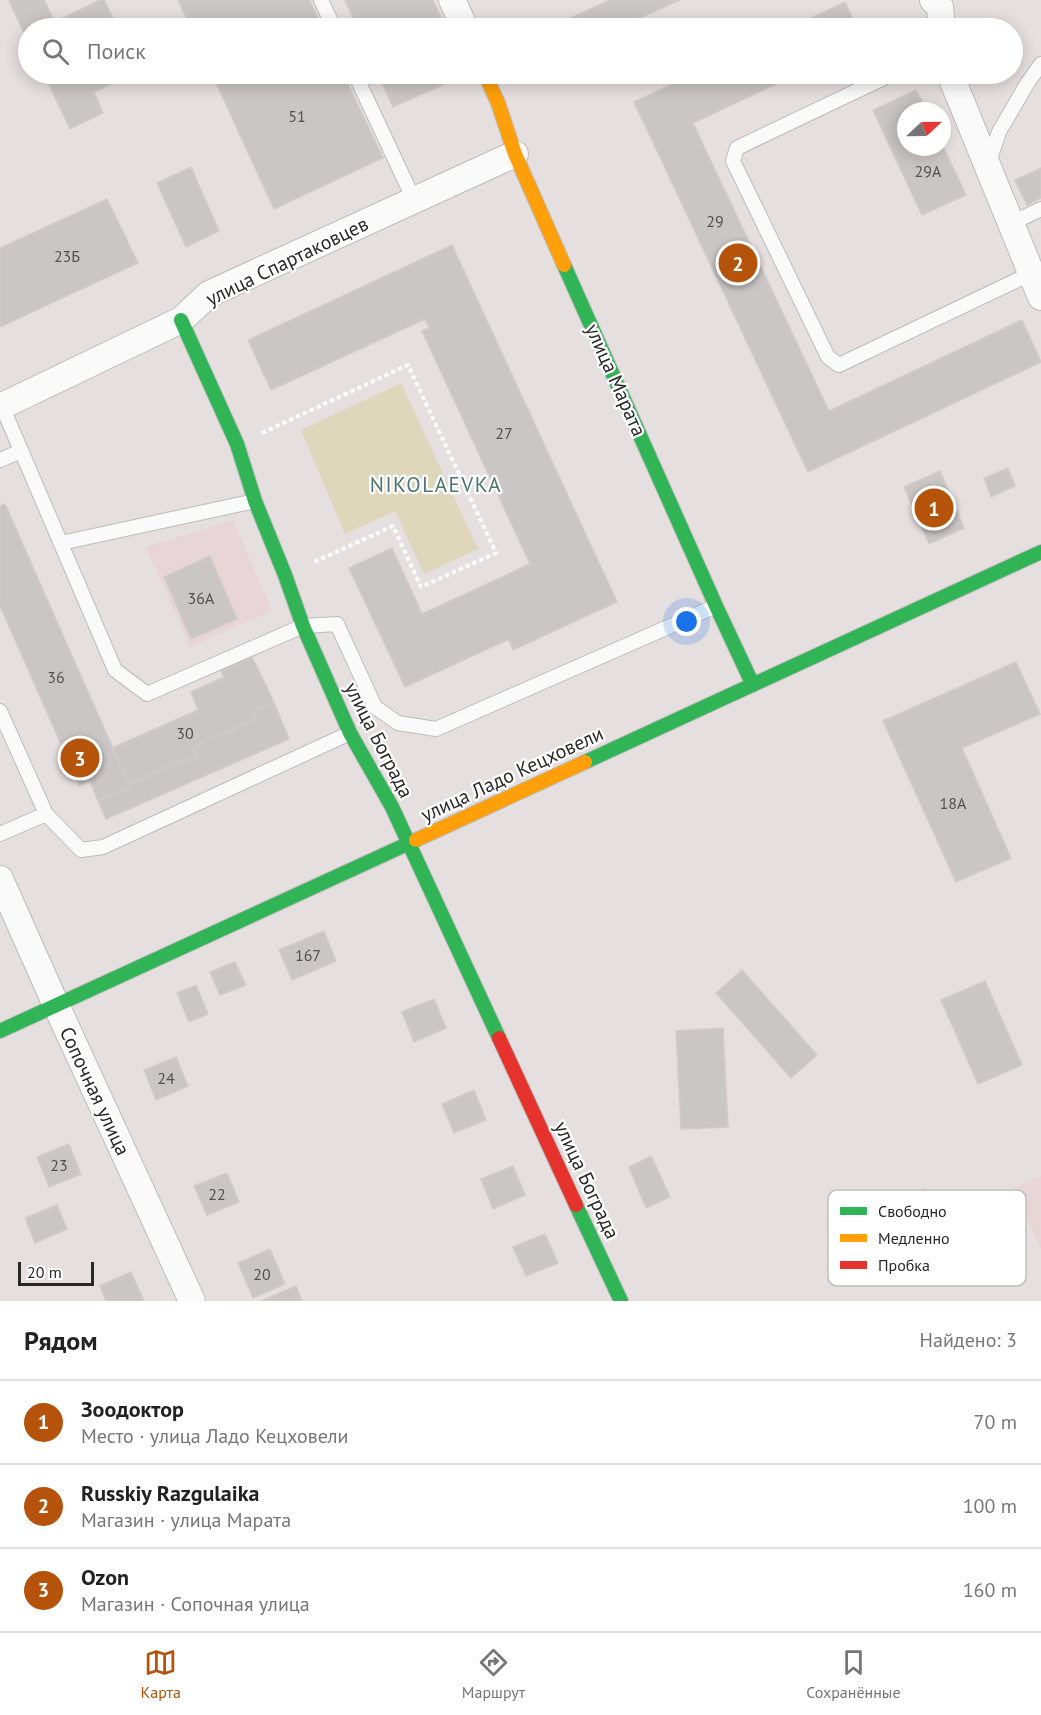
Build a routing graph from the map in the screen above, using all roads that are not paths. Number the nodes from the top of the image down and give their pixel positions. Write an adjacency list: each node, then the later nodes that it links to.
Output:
1 (321, 0): 3 (lane)
2 (452, 0): 4 (street)
3 (329, 18)
4 (460, 18)
5 (1041, 64): 11 (lane)
6 (361, 84): 12 (lane)
7 (489, 84): 10 (street, улица Марата)
8 (871, 84): 15 (lane)
9 (954, 84): 11 (street)
10 (515, 154): 12 (street, улица Спартаковцев); 24 (street, улица Марата)
11 (987, 167): 14 (street)
12 (414, 200): 17 (street, улица Спартаковцев)
13 (1041, 209): 14 (lane)
14 (1010, 224): 15 (street)
15 (1032, 273): 16 (street)
16 (1041, 297)
17 (181, 320): 18 (street, улица Спартаковцев); 21 (street, улица Бограда)
18 (1, 406): 19 (lane)
19 (21, 451): 20 (lane); 22 (lane)
20 (0, 460)
21 (255, 501): 22 (lane); 25 (street, улица Бограда)
22 (62, 543): 25 (lane)
23 (1041, 552): 26 (street, улица Ладо Кецховели)
24 (716, 606): 25 (lane); 26 (street, улица Марата)
25 (303, 626): 28 (street, улица Бограда)
26 (753, 685): 31 (street, улица Ладо Кецховели)
27 (0, 711): 29 (lane)
28 (350, 733): 29 (lane); 31 (street, улица Бограда)
29 (46, 814): 30 (lane)
30 (0, 834)
31 (408, 843): 33 (street, улица Ладо Кецховели); 36 (street, улица Бограда)
32 (0, 879): 33 (street, Сопочная улица)
33 (56, 1005): 34 (street, улица Ладо Кецховели); 35 (street, Сопочная улица)
34 (0, 1031)
35 (192, 1301)
36 (621, 1301)

